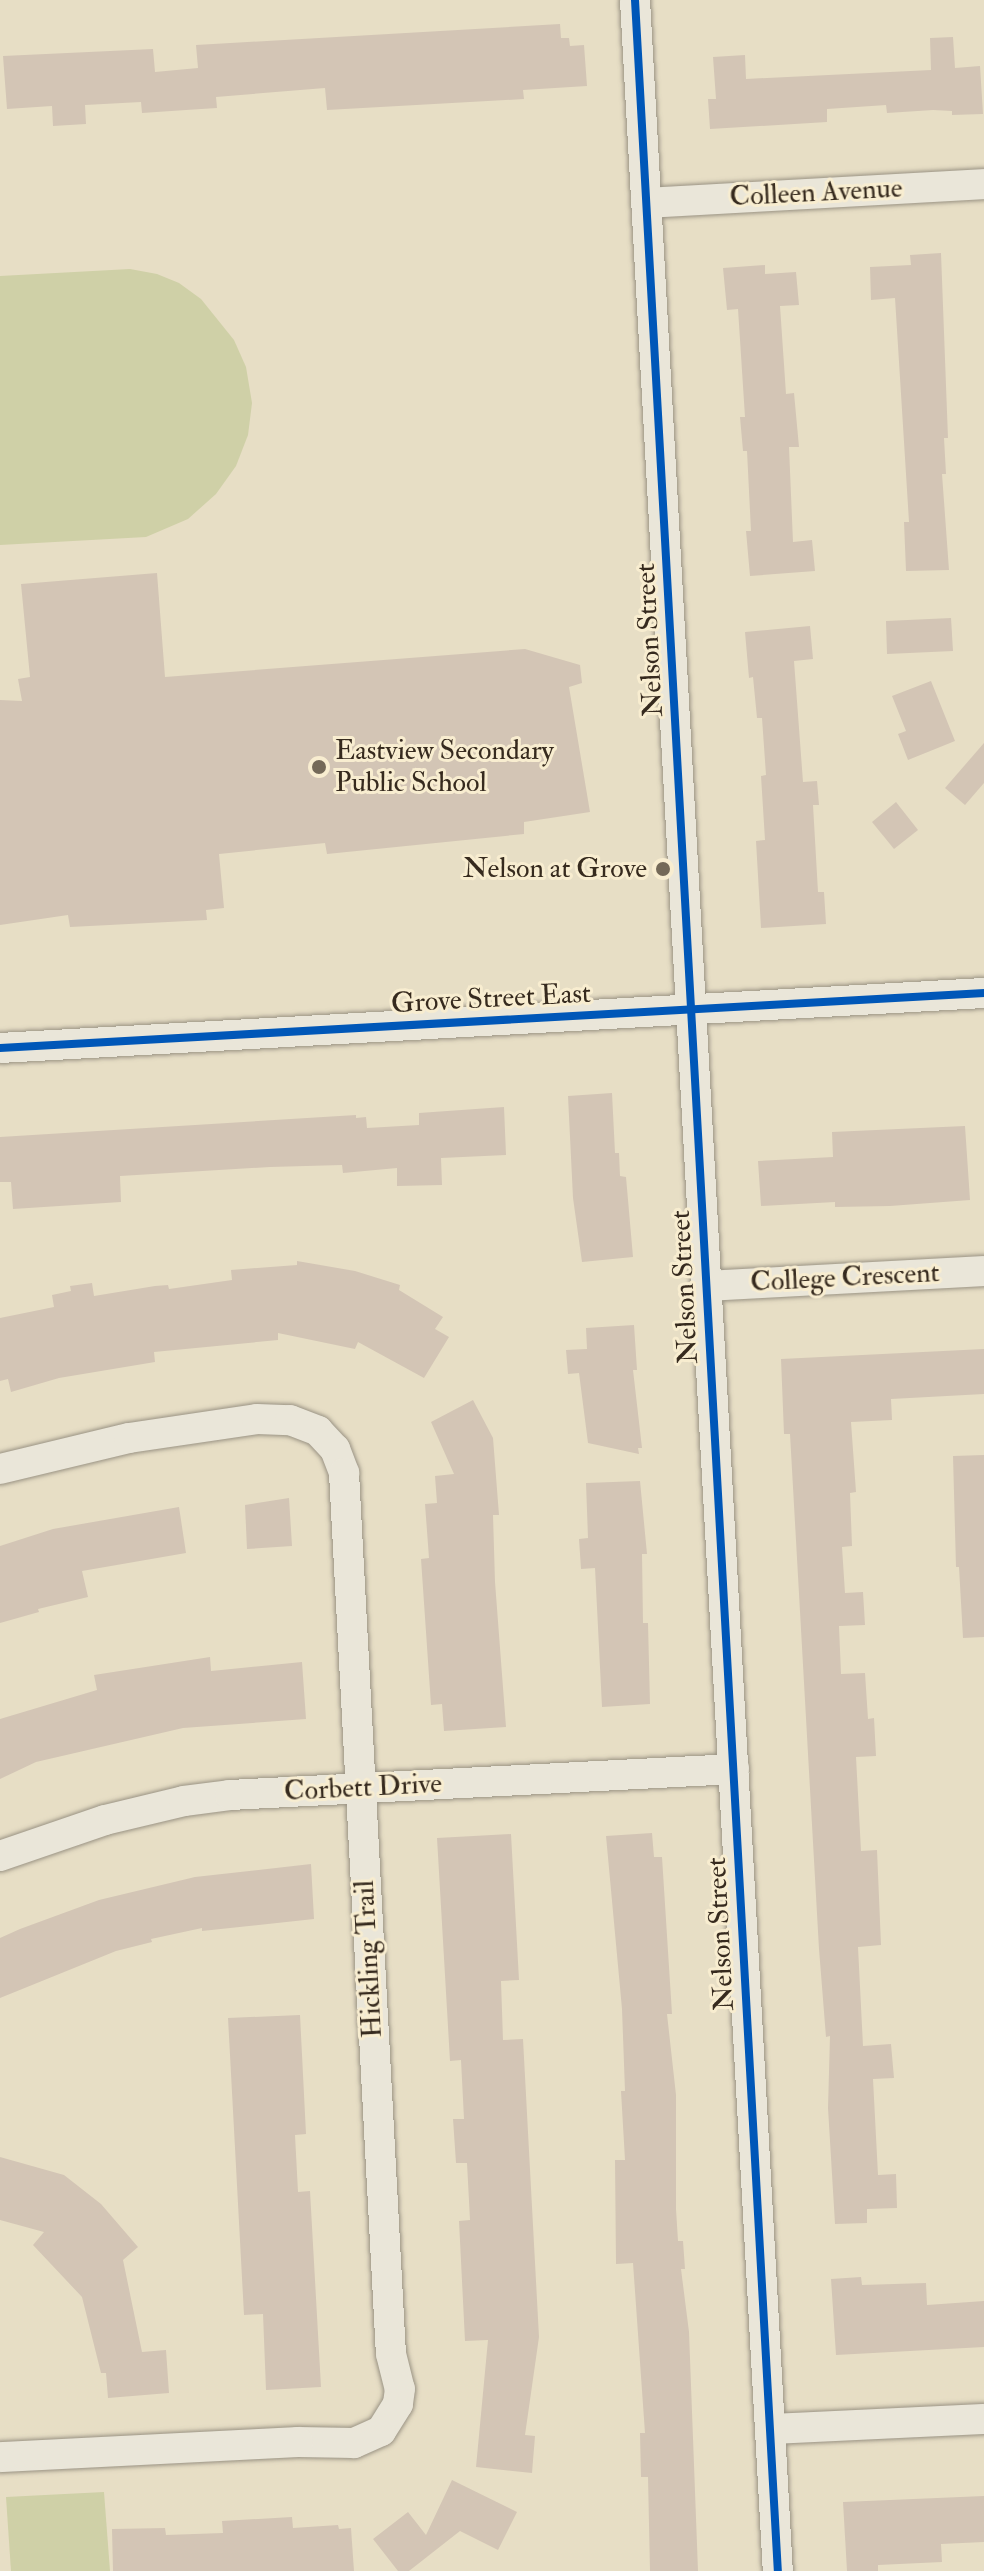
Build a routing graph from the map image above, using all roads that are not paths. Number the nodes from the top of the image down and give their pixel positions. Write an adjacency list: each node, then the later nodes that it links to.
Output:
1 (635, 0): 3 (street, Nelson Street)
2 (984, 184): 3 (street, Colleen Avenue)
3 (647, 203): 5 (street, Nelson Street)
4 (984, 993): 5 (street, Grove Street East)
5 (693, 1009): 6 (street, Grove Street East); 8 (street, Nelson Street)
6 (0, 1048)
7 (984, 1271): 8 (street, College Crescent)
8 (707, 1286): 10 (street, Nelson Street)
9 (0, 1469): 11 (street, Hickling Trail)
10 (734, 1769): 11 (street, Corbett Drive); 14 (street, Nelson Street)
11 (360, 1789): 12 (street, Corbett Drive); 15 (street, Hickling Trail)
12 (0, 1856)
13 (984, 2419): 14 (street)
14 (771, 2429): 16 (street, Nelson Street)
15 (0, 2457)
16 (778, 2571)

